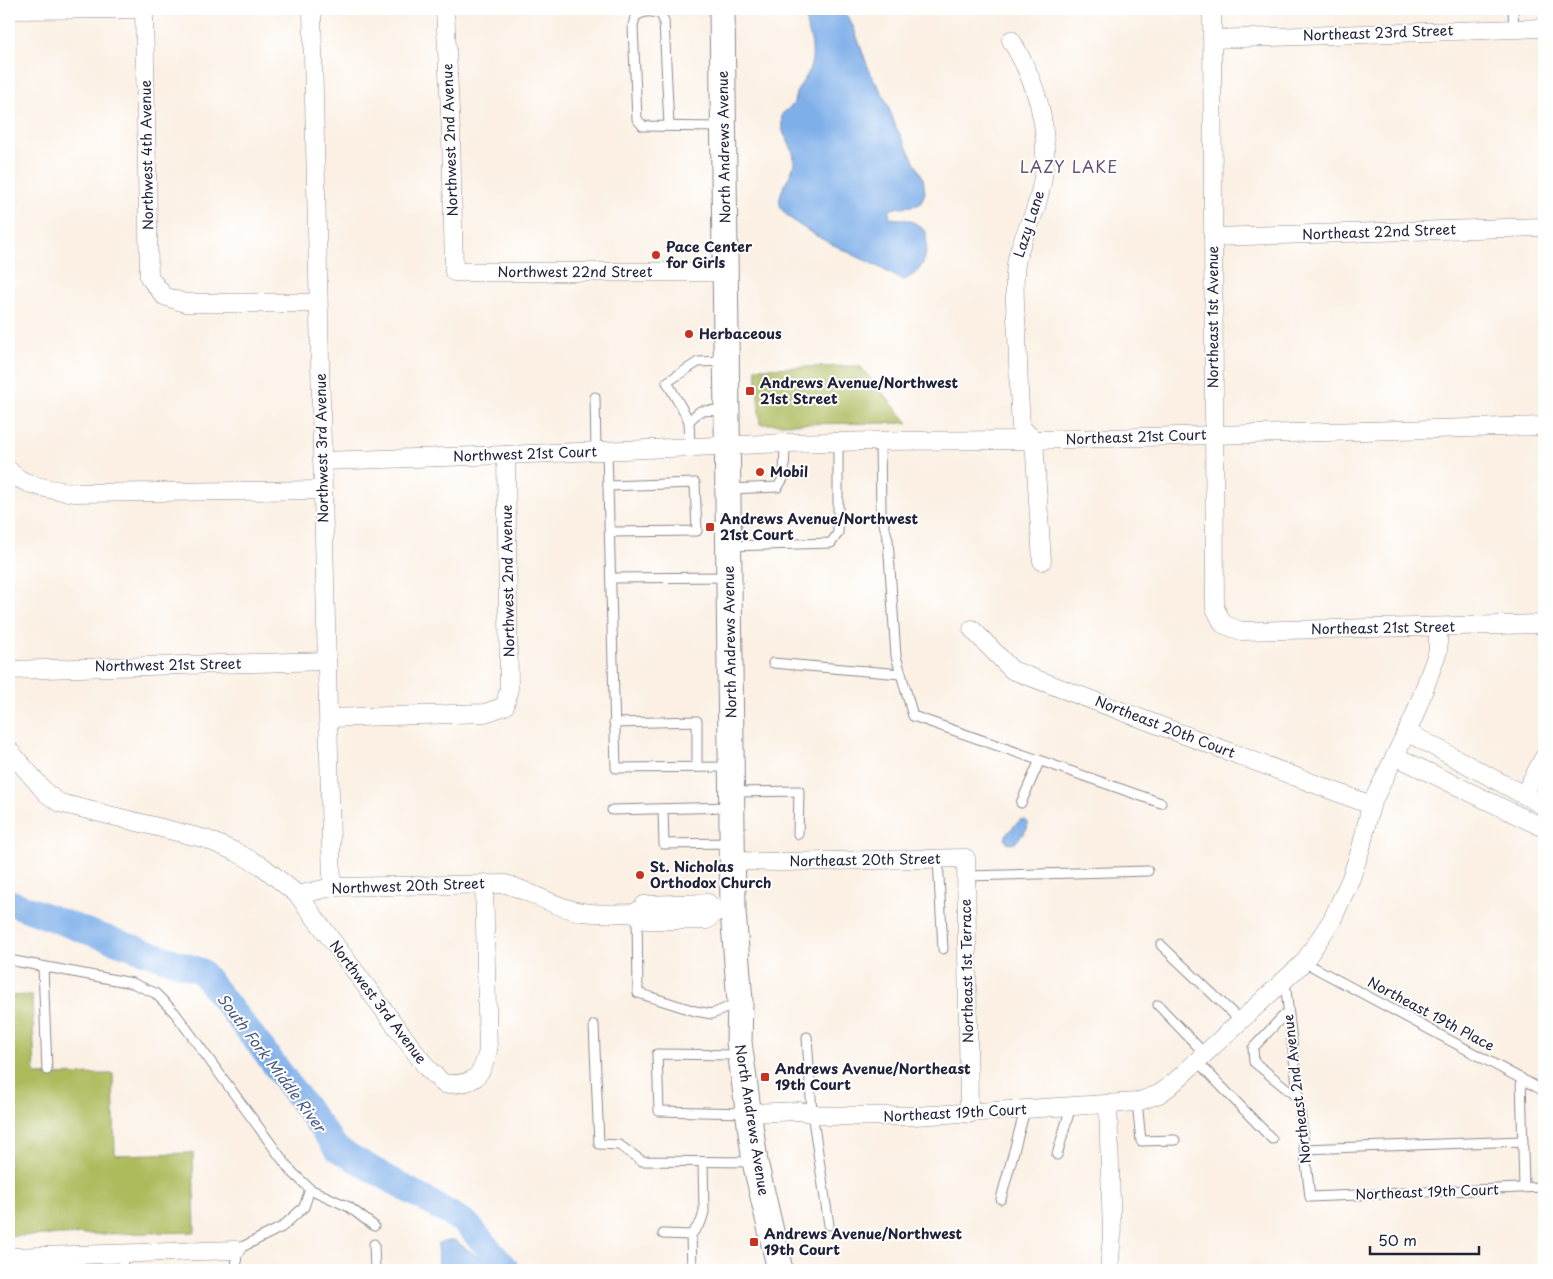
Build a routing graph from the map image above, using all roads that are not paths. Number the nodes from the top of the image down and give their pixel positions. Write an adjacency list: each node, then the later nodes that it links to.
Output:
1 (134, 9): 8 (street)
2 (144, 9): 19 (street, Northwest 4th Avenue)
3 (312, 9): 19 (street, Northwest 3rd Avenue)
4 (444, 9): 17 (street, Northwest 2nd Avenue)
5 (722, 9): 14 (main road, North Andrews Avenue)
6 (1212, 9): 11 (street, Northeast 1st Avenue)
7 (1513, 9): 10 (lane)
8 (9, 10)
9 (1544, 28): 10 (street, Northeast 23rd Street)
10 (1514, 29): 11 (street, Northeast 23rd Street)
11 (1212, 39): 16 (street, Northeast 1st Avenue)
12 (1011, 40): 26 (street, Lazy Lane)
13 (669, 126): 13 (lane); 14 (lane)
14 (724, 127): 18 (main road, North Andrews Avenue)
15 (1544, 227): 16 (street, Northeast 22nd Street)
16 (1213, 237): 25 (street, Northeast 1st Avenue)
17 (454, 272): 18 (street, Northwest 22nd Street)
18 (726, 272): 20 (main road, North Andrews Avenue)
19 (318, 303): 34 (street, Northwest 3rd Avenue)
20 (727, 361): 22 (main road, North Andrews Avenue); 23 (lane)
21 (594, 397): 32 (lane)
22 (727, 410): 23 (lane); 30 (main road, North Andrews Avenue)
23 (689, 421): 31 (lane)
24 (1544, 426): 25 (street, Northeast 21st Court)
25 (1214, 435): 26 (street, Northeast 21st Court); 44 (street, Northeast 1st Avenue)
26 (1034, 440): 27 (street, Northeast 21st Court); 41 (street)
27 (880, 441): 28 (street, Northeast 21st Court); 51 (lane)
28 (838, 442): 29 (street, Northeast 21st Court); 40 (lane)
29 (785, 443): 30 (street, Northeast 21st Court); 37 (lane)
30 (728, 446): 31 (street, Northwest 21st Court); 37 (main road, North Andrews Avenue)
31 (690, 447): 32 (street, Northwest 21st Court)
32 (602, 451): 33 (street, Northwest 21st Court); 36 (lane)
33 (506, 455): 34 (street, Northwest 21st Court); 52 (street, Northwest 2nd Avenue)
34 (322, 461): 38 (street, Northwest 3rd Avenue)
35 (11, 474): 38 (street)
36 (608, 486): 39 (lane); 39 (lane)
37 (728, 488): 40 (main road, North Andrews Avenue)
38 (323, 490): 48 (street, Northwest 3rd Avenue)
39 (610, 532): 43 (lane)
40 (729, 546): 42 (main road, North Andrews Avenue)
41 (1042, 561)
42 (730, 576): 43 (lane); 60 (main road, North Andrews Avenue)
43 (611, 578): 53 (lane)
44 (1223, 624): 46 (street, Northeast 21st Street)
45 (1544, 624): 46 (street, Northeast 21st Street)
46 (1438, 627): 54 (street)
47 (972, 629): 65 (street, Northeast 20th Court)
48 (327, 661): 50 (street, Northwest 21st Street); 52 (street, Northwest 3rd Avenue)
49 (773, 663): 51 (lane)
50 (9, 670)
51 (901, 674): 58 (lane)
52 (329, 718): 77 (street, Northwest 3rd Avenue)
53 (614, 723): 59 (lane); 59 (lane)
54 (1407, 732): 56 (street); 61 (street)
55 (9, 750): 78 (street)
56 (1395, 756): 65 (street); 69 (street)
57 (1544, 757): 61 (street)
58 (1040, 760): 63 (lane); 64 (lane)
59 (697, 767): 60 (lane)
60 (732, 767): 62 (main road, North Andrews Avenue)
61 (1524, 795): 66 (street)
62 (733, 800): 67 (lane); 70 (lane); 71 (main road, North Andrews Avenue)
63 (1021, 803)
64 (1160, 803)
65 (1371, 805): 84 (street)
66 (1544, 806)
67 (663, 809): 68 (lane); 71 (lane)
68 (612, 810)
69 (1544, 828)
70 (798, 834)
71 (733, 852): 72 (street, Northeast 20th Street); 79 (main road, North Andrews Avenue)
72 (938, 858): 73 (street, Northeast 20th Street); 82 (lane)
73 (966, 858): 75 (street, Northeast 1st Terrace)
74 (1148, 871): 75 (lane)
75 (966, 876): 105 (street, Northeast 1st Terrace)
76 (484, 883): 77 (street, Northwest 20th Street); 78 (street, Northwest 3rd Avenue); 80 (street, Northwest 20th Street)
77 (332, 888): 78 (street, Northwest 20th Street)
78 (298, 895)
79 (725, 911): 80 (street, Northwest 20th Street); 87 (main road, North Andrews Avenue)
80 (637, 913): 87 (lane)
81 (1161, 945): 90 (lane)
82 (943, 949)
83 (9, 960): 85 (lane)
84 (1304, 962): 86 (street); 96 (lane, Northeast 19th Place)
85 (43, 966): 95 (lane); 115 (lane)
86 (1284, 981): 89 (lane, Northeast 2nd Avenue); 90 (street)
87 (740, 1002): 93 (main road, North Andrews Avenue)
88 (1158, 1005): 94 (lane)
89 (1288, 1011): 98 (lane, Northeast 2nd Avenue); 98 (lane)
90 (1241, 1020): 94 (street)
91 (594, 1025): 111 (lane)
92 (807, 1037): 104 (lane)
93 (741, 1055): 103 (main road, North Andrews Avenue); 103 (lane)
94 (1201, 1058): 99 (street, Northeast 19th Court); 106 (lane)
95 (47, 1070)
96 (1522, 1078): 97 (lane, Northeast 19th Place); 108 (lane)
97 (1544, 1091)
98 (1298, 1098): 109 (lane, Northeast 2nd Avenue)
99 (1137, 1102): 100 (street, Northeast 19th Court); 107 (lane)
100 (1108, 1104): 101 (street, Northeast 19th Court); 130 (street)
101 (1071, 1106): 102 (street, Northeast 19th Court); 110 (lane)
102 (1025, 1110): 105 (street, Northeast 19th Court); 117 (lane)
103 (749, 1113): 104 (street, Northeast 19th Court); 112 (main road, North Andrews Avenue)
104 (812, 1113): 105 (street, Northeast 19th Court); 118 (lane)
105 (969, 1114)
106 (1272, 1139)
107 (1175, 1140)
108 (1523, 1140): 109 (lane); 114 (lane)
109 (1304, 1149): 116 (lane, Northeast 2nd Avenue)
110 (1057, 1155)
111 (703, 1162): 112 (lane); 121 (lane)
112 (756, 1162): 129 (main road, North Andrews Avenue)
113 (1544, 1187): 114 (lane, Northeast 19th Court)
114 (1524, 1188): 116 (lane, Northeast 19th Court)
115 (310, 1189): 119 (lane); 123 (lane)
116 (1310, 1197)
117 (1001, 1199)
118 (829, 1225)
119 (374, 1226)
120 (663, 1234): 121 (lane)
121 (691, 1235): 128 (lane)
122 (374, 1244): 127 (lane)
123 (236, 1250): 125 (street); 126 (lane)
124 (12, 1262): 125 (street)
125 (122, 1262)
126 (236, 1270)
127 (374, 1270)
128 (692, 1270)
129 (780, 1270)
130 (1108, 1270)

